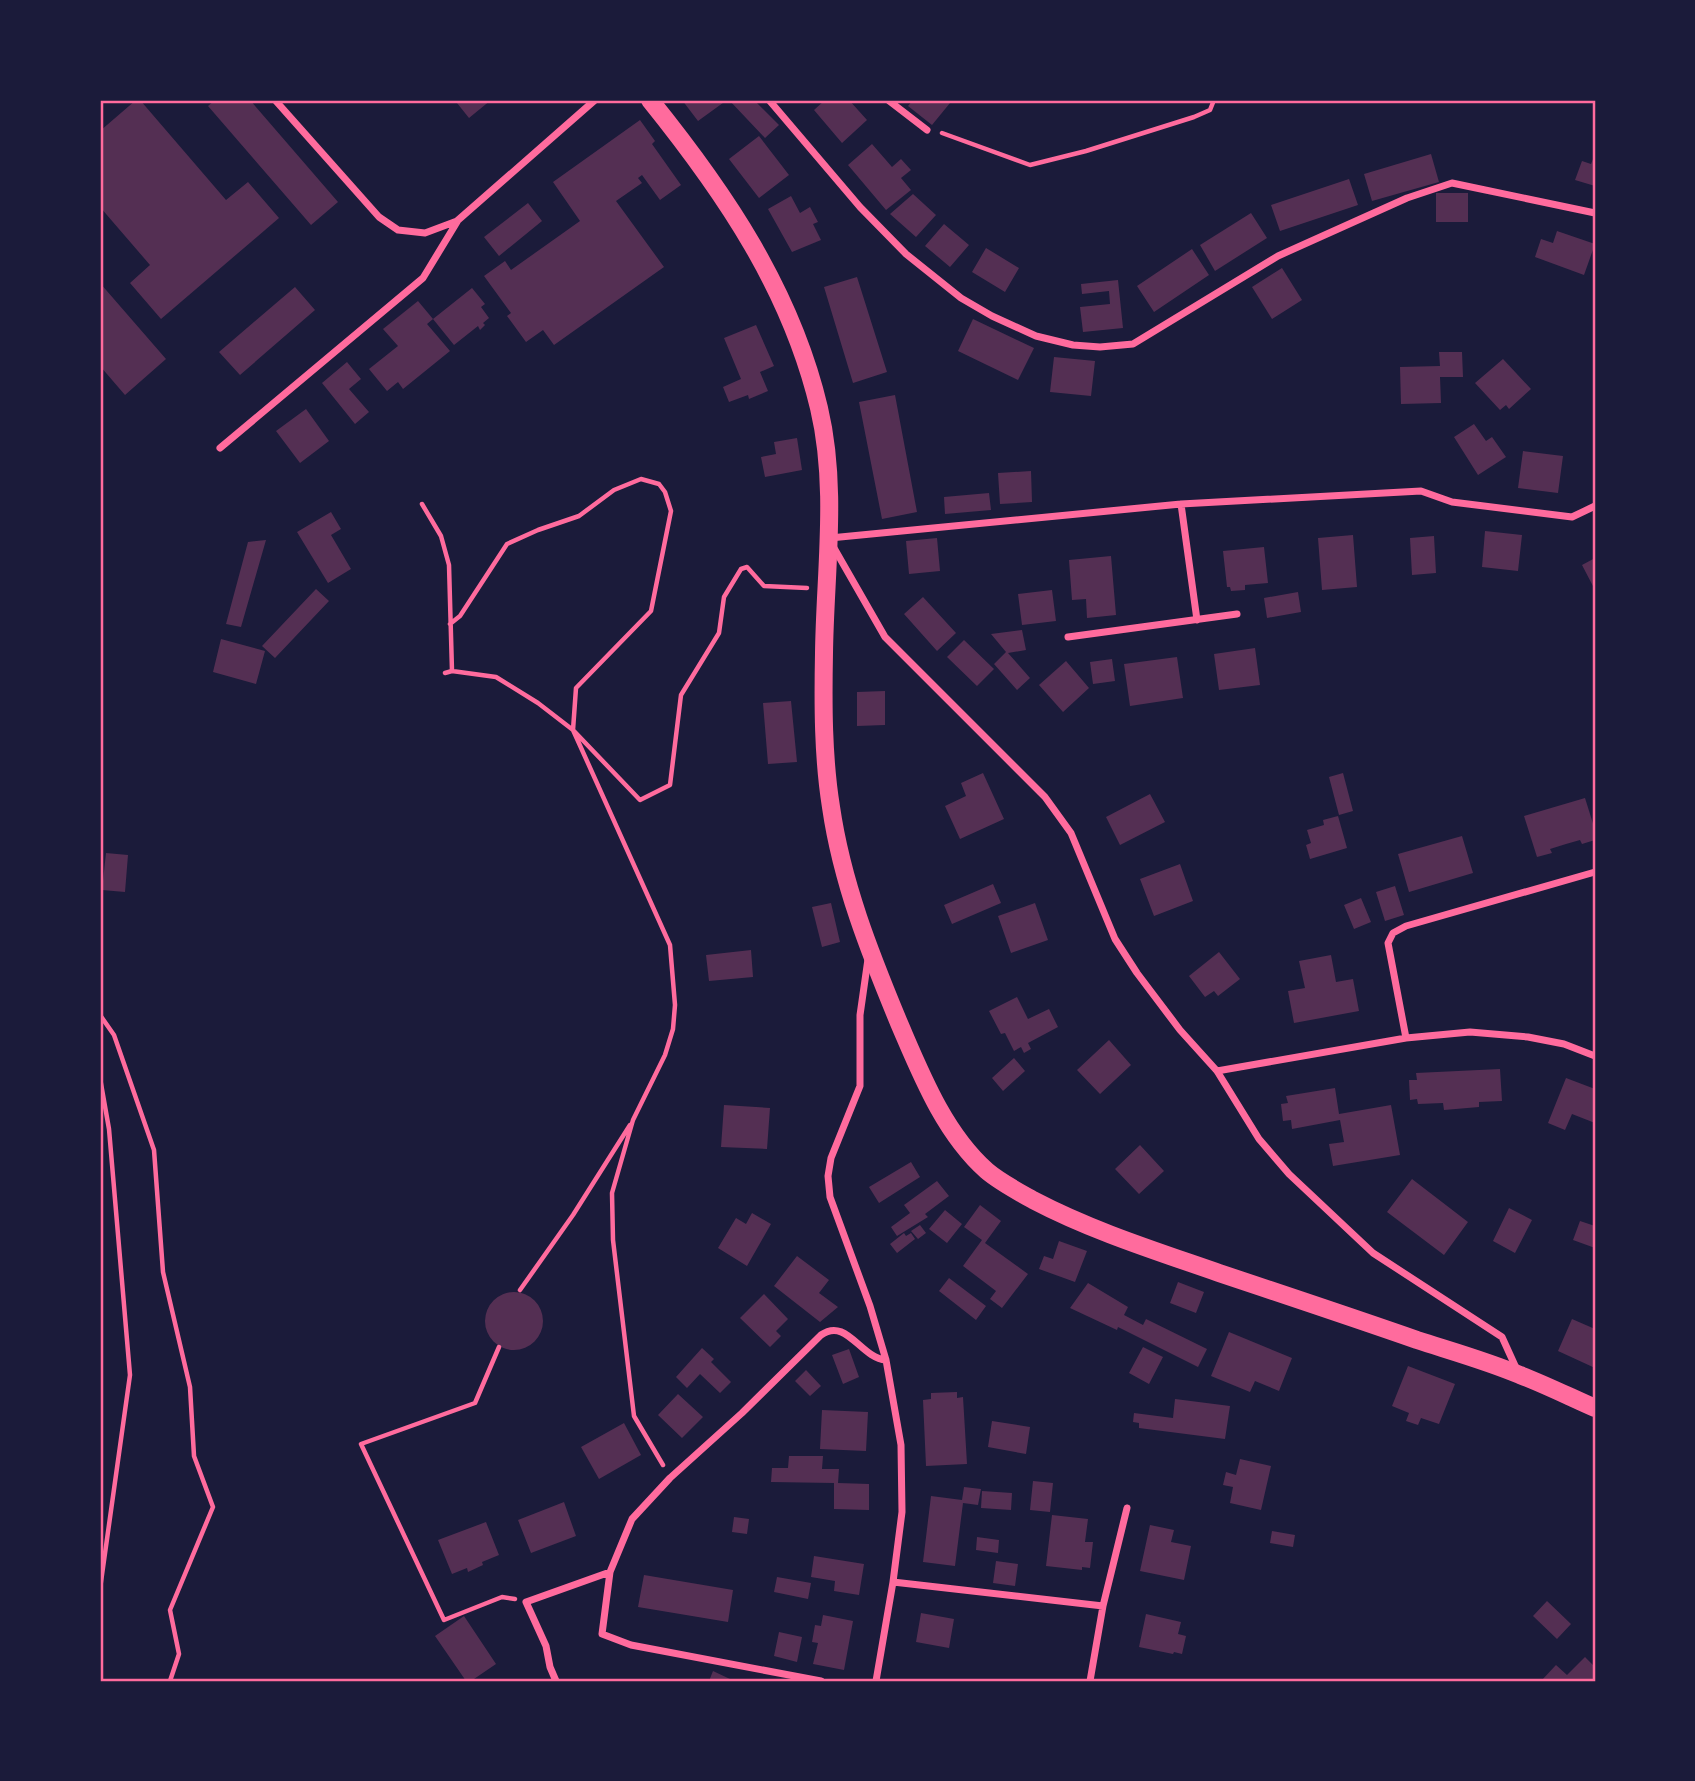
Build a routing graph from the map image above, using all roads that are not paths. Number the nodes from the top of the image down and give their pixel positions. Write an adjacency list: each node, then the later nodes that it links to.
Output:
1 (275, 100): 8 (street)
2 (595, 100): 8 (street)
3 (650, 100): 12 (main road)
4 (769, 100): 7 (street)
5 (888, 100): 6 (street)
6 (927, 130)
7 (1595, 213)
8 (457, 221): 9 (street)
9 (220, 448)
10 (1181, 504): 11 (street); 12 (street); 14 (street)
11 (1595, 506)
12 (829, 538): 17 (main road); 20 (street)
13 (1237, 614): 14 (street)
14 (1197, 620): 15 (street)
15 (1068, 637)
16 (1595, 872): 18 (street)
17 (869, 953): 21 (street); 22 (main road)
18 (1406, 1038): 19 (street); 20 (street)
19 (1595, 1056)
20 (1217, 1071): 22 (street)
21 (886, 1360): 25 (street); 26 (street)
22 (1518, 1374): 23 (main road)
23 (1595, 1408)
24 (1127, 1508): 27 (street)
25 (610, 1572): 28 (street); 29 (street)
26 (893, 1582): 27 (street); 30 (street)
27 (1103, 1606): 31 (street)
28 (556, 1681)
29 (821, 1681)
30 (876, 1681)
31 (1090, 1681)

